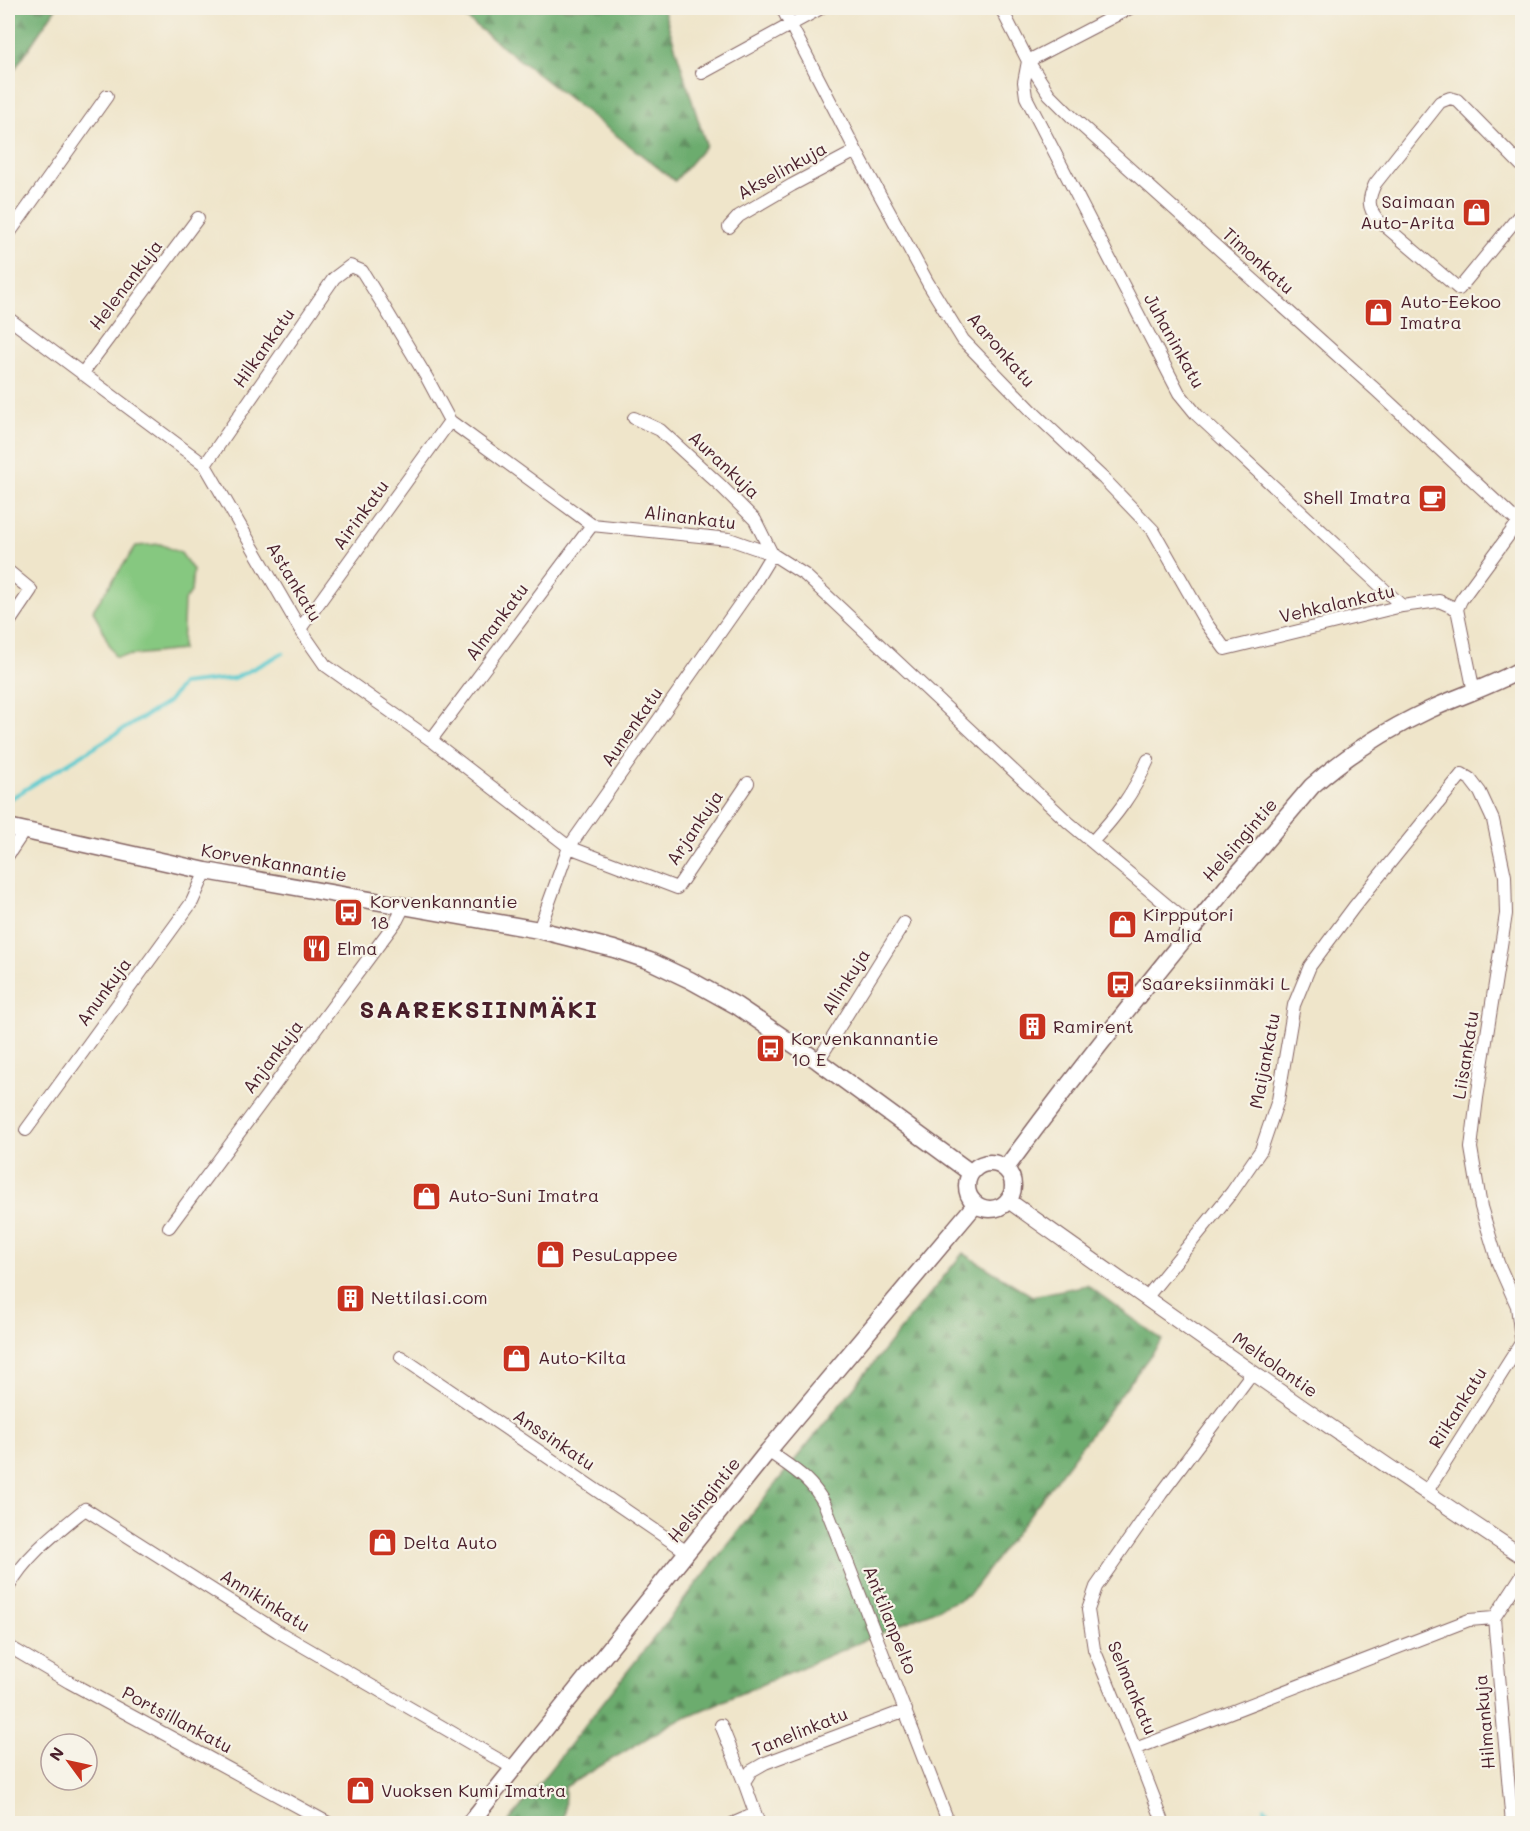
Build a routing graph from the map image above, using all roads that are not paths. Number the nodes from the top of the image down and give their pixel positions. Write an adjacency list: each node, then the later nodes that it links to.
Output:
1 (782, 8): 5 (street, Aaronkatu)
2 (821, 8): 5 (street)
3 (1000, 8): 6 (street, Timonkatu)
4 (1130, 8): 6 (street)
5 (790, 24): 7 (street); 9 (street, Aaronkatu)
6 (1028, 61): 20 (street, Timonkatu); 24 (street, Juhaninkatu)
7 (702, 73)
8 (107, 96): 14 (street)
9 (856, 151): 13 (street, Akselinkuja); 28 (street, Aaronkatu)
10 (1522, 166): 11 (street)
11 (1522, 212)
12 (198, 218): 16 (street, Helenankuja)
13 (729, 227)
14 (8, 235)
15 (8, 318): 16 (street, Astankatu)
16 (82, 374): 19 (street, Astankatu)
17 (634, 418): 22 (street, Aurankuja)
18 (450, 421): 19 (street, Hilkankatu); 21 (street); 27 (street, Airinkatu)
19 (205, 465): 27 (street, Astankatu)
20 (1520, 519): 25 (street)
21 (592, 525): 22 (street, Alinankatu); 31 (street, Almankatu)
22 (772, 554): 37 (street, Alinankatu); 38 (street, Aunenkatu)
23 (8, 572): 26 (street)
24 (1402, 606): 25 (street, Vehkalankatu); 28 (street, Vehkalankatu)
25 (1457, 609): 30 (street)
26 (8, 624)
27 (300, 629): 31 (street, Astankatu)
28 (1225, 649)
29 (1522, 669): 30 (main road, Helsingintie)
30 (1474, 692): 43 (main road, Helsingintie)
31 (431, 740): 38 (street, Astankatu)
32 (1148, 760): 37 (street)
33 (1462, 774): 52 (street, Maijankatu); 53 (street, Liisankatu)
34 (748, 783): 38 (street, Arjankuja)
35 (8, 827): 36 (main road, Korvenkannantie)
36 (24, 831): 39 (street); 40 (main road, Korvenkannantie)
37 (1092, 842): 43 (street, Alinankatu)
38 (569, 847): 44 (street, Aunenkatu)
39 (8, 855)
40 (206, 871): 41 (main road, Korvenkannantie); 46 (street, Anunkuja)
41 (404, 906): 44 (main road, Korvenkannantie); 51 (street, Anjankuja)
42 (904, 923): 45 (street, Allinkuja)
43 (1193, 927): 47 (main road, Helsingintie)
44 (539, 930): 45 (main road, Korvenkannantie)
45 (818, 1061): 48 (main road, Korvenkannantie)
46 (27, 1130)
47 (1005, 1168): 48 (main road); 49 (main road)
48 (971, 1173): 50 (main road)
49 (1009, 1201): 50 (main road); 52 (street, Meltolantie)
50 (975, 1204): 56 (main road, Helsingintie)
51 (169, 1227)
52 (1146, 1298): 55 (street, Meltolantie)
53 (1522, 1345): 57 (street, Riikankatu)
54 (402, 1357): 58 (street, Anssinkatu)
55 (1252, 1372): 57 (street, Meltolantie); 66 (street, Selmankatu)
56 (768, 1451): 58 (main road, Helsingintie); 64 (street, Anttilanpelto)
57 (1426, 1492): 59 (street, Meltolantie)
58 (687, 1552): 67 (main road, Helsingintie)
59 (1522, 1556)
60 (1522, 1575): 62 (street)
61 (8, 1588): 67 (street, Annikinkatu)
62 (1494, 1618): 66 (street, Selmankatu); 75 (street, Hilmankuja)
63 (8, 1646): 70 (street, Portsillankatu)
64 (906, 1710): 68 (street, Tanelinkatu); 73 (street, Anttilanpelto)
65 (721, 1725): 68 (street)
66 (1135, 1749): 74 (street)
67 (513, 1768): 71 (main road, Helsingintie)
68 (744, 1782): 69 (street, Tanelinkatu)
69 (757, 1819): 72 (street)
70 (330, 1824)
71 (469, 1824)
72 (732, 1824)
73 (949, 1824)
74 (1164, 1824)
75 (1512, 1824)

